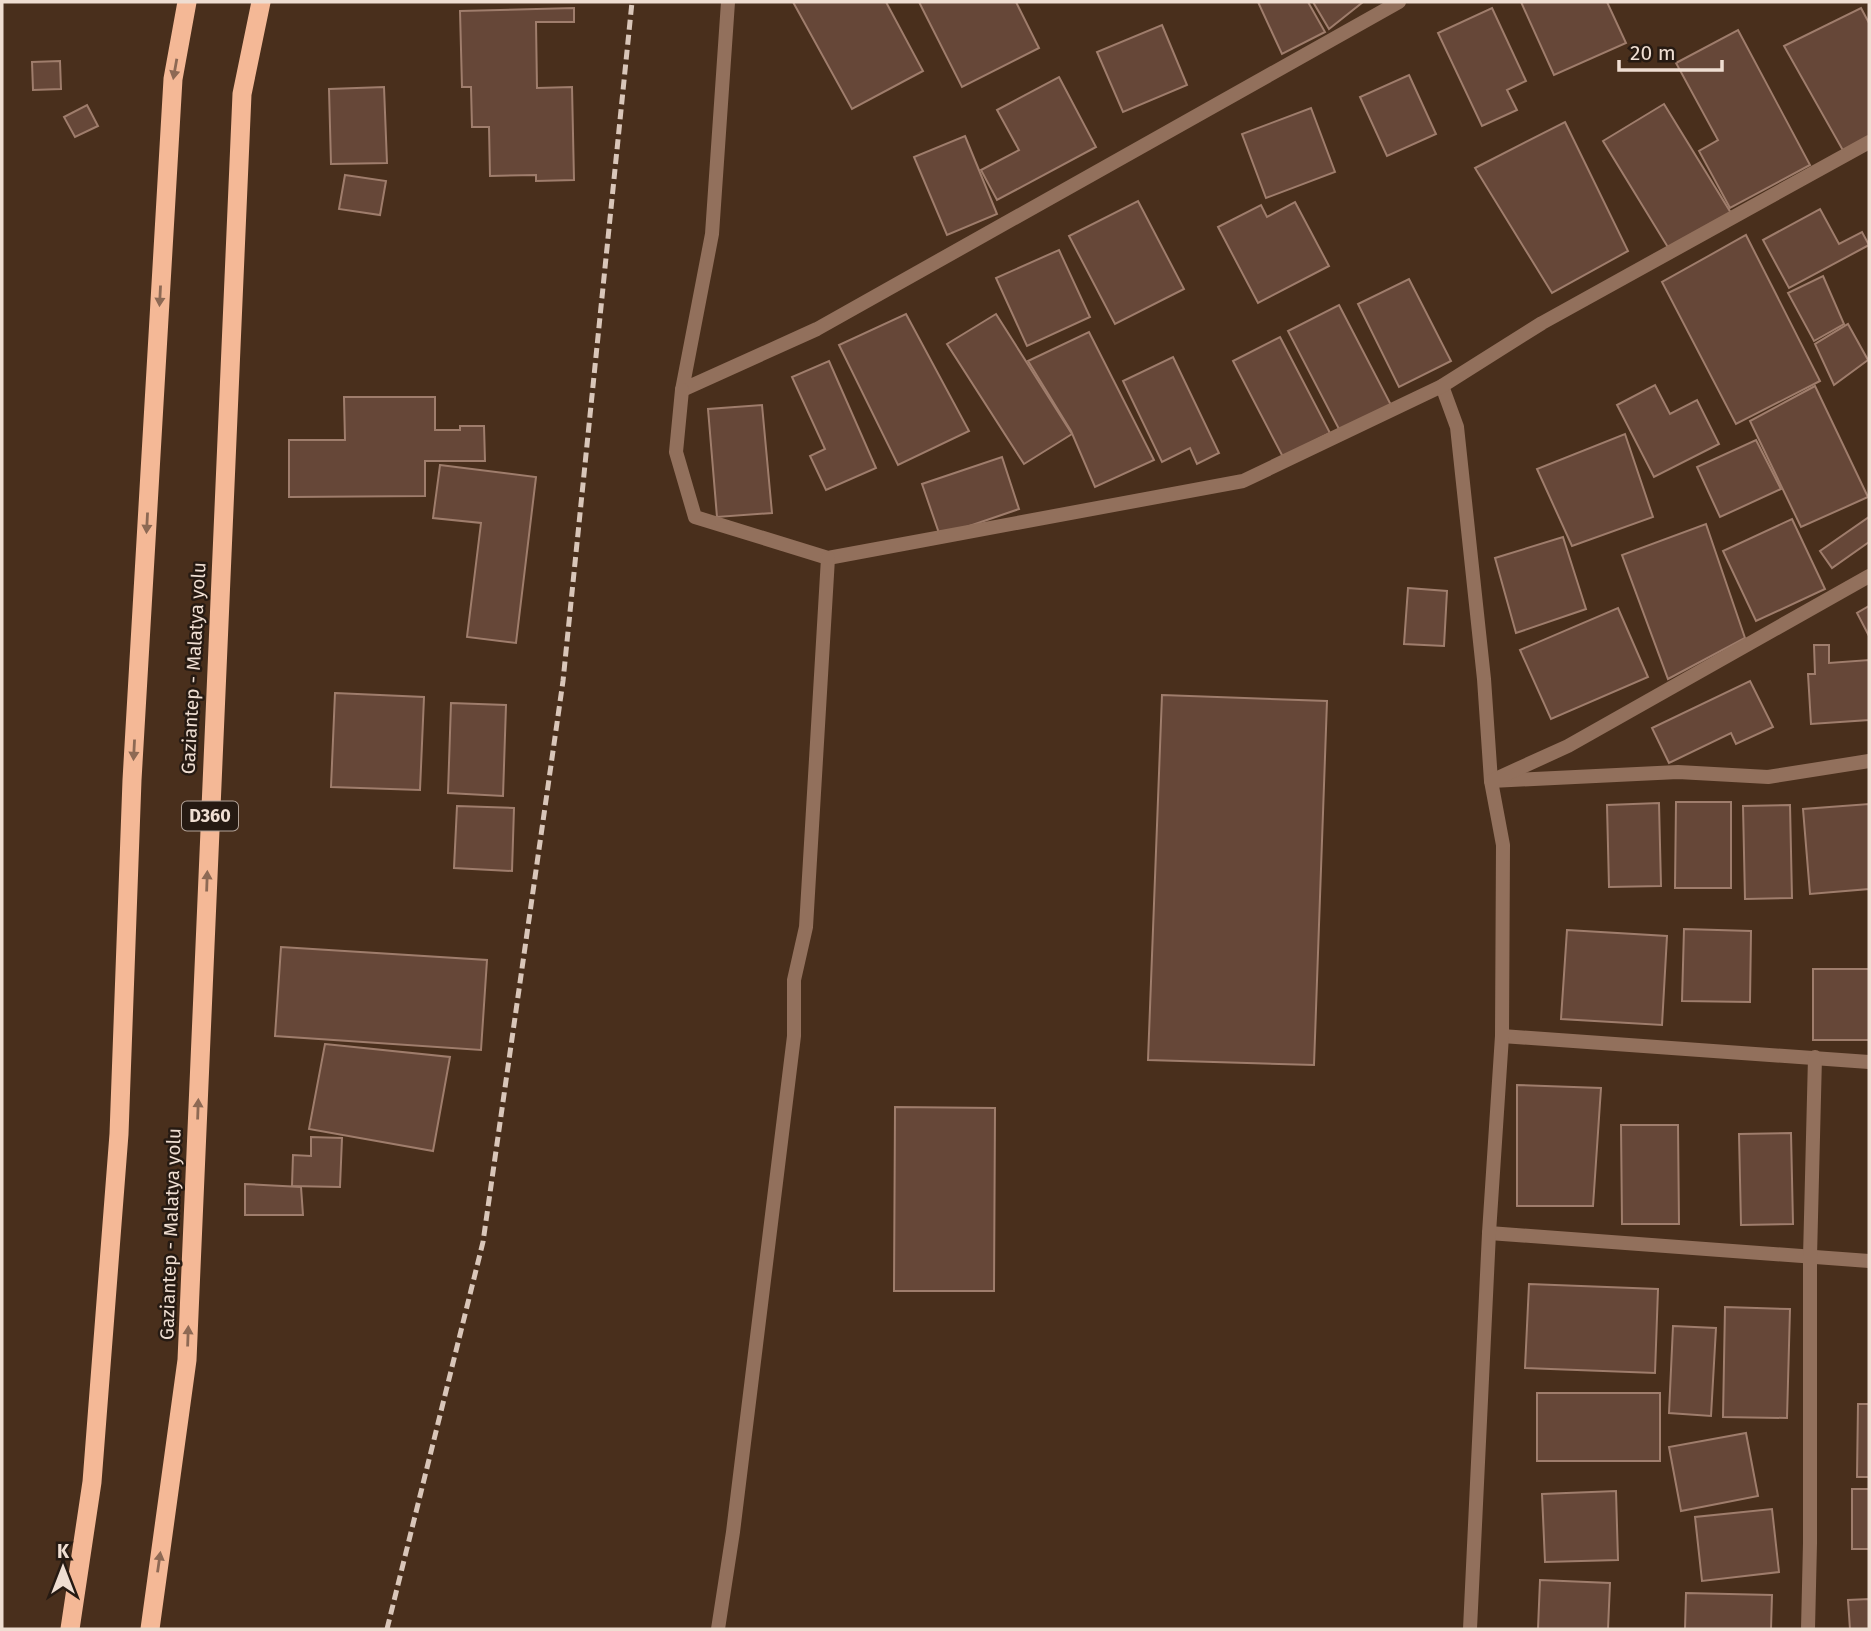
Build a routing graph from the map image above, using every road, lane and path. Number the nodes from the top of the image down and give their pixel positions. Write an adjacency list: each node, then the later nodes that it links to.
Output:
1 (187, 2): 18 (highway, one-way to 18)
2 (261, 2): 19 (highway, Gaziantep - Malatya yolu / D360, one-way to 2)
3 (728, 2): 7 (street)
4 (1399, 2): 7 (street)
5 (1869, 142): 6 (street)
6 (1442, 386): 8 (street); 11 (street)
7 (682, 390): 8 (street)
8 (828, 558): 20 (street)
9 (1869, 576): 11 (street)
10 (1869, 761): 11 (street)
11 (1492, 781): 12 (street)
12 (1502, 1036): 13 (street); 15 (street)
13 (1815, 1058): 14 (street); 16 (street)
14 (1869, 1062)
15 (1489, 1233): 16 (street); 21 (street)
16 (1810, 1257): 17 (street); 22 (street)
17 (1869, 1261)
18 (70, 1629)
19 (150, 1629)
20 (718, 1629)
21 (1470, 1629)
22 (1808, 1629)

